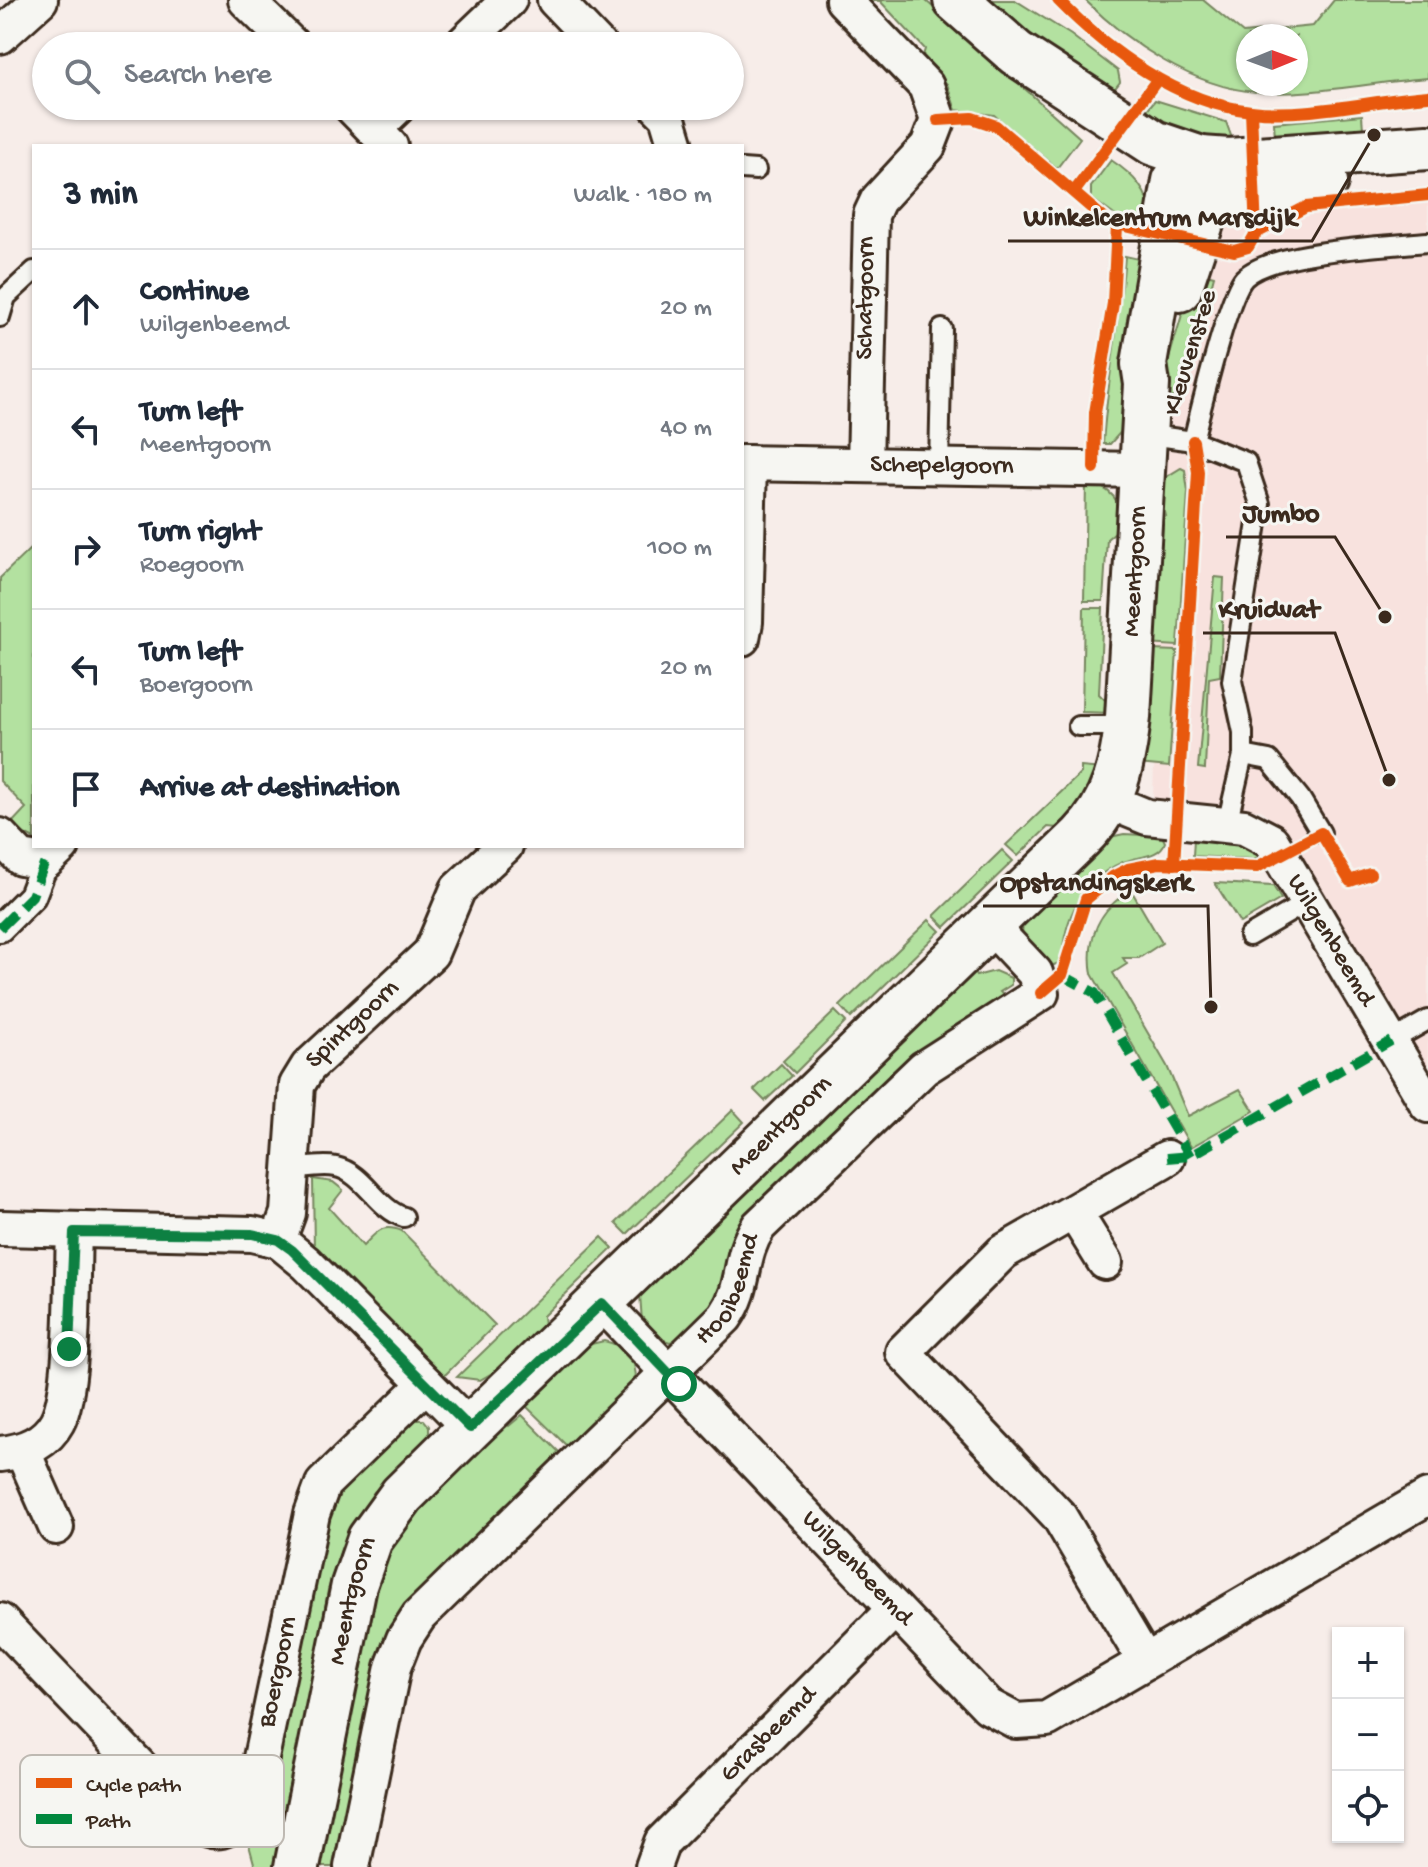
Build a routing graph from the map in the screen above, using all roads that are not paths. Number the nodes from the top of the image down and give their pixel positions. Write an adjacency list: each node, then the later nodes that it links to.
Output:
1 (40, 0): 10 (street)
2 (246, 0): 7 (street)
3 (509, 0): 8 (street)
4 (555, 0): 9 (street)
5 (843, 0): 23 (street, Schatgoorn)
6 (956, 0): 15 (street)
7 (279, 32)
8 (476, 32)
9 (586, 32)
10 (0, 36)
11 (668, 120): 12 (street)
12 (675, 144)
13 (1428, 147): 15 (street)
14 (1428, 158): 15 (street)
15 (1196, 177): 21 (street, Meentgoorn)
16 (1428, 242): 20 (lane, Kleuvenstee)
17 (32, 273): 18 (lane)
18 (0, 317)
19 (942, 329): 24 (lane)
20 (1193, 441): 21 (lane, Kleuvenstee); 28 (lane, Kleuvenstee)
21 (1142, 452): 24 (street, Schepelgoorn); 27 (street, Meentgoorn)
22 (745, 463): 23 (street, Schepelgoorn); 25 (street)
23 (865, 465): 24 (street, Schepelgoorn)
24 (939, 466)
25 (744, 521)
26 (1078, 726): 27 (lane)
27 (1127, 726): 29 (street, Meentgoorn)
28 (1243, 755): 30 (lane, Kleuvenstee); 31 (lane)
29 (1108, 801): 30 (street, Wilgenbeemd); 36 (street, Meentgoorn)
30 (1227, 824): 35 (street, Wilgenbeemd)
31 (1321, 833)
32 (0, 836): 34 (street)
33 (503, 848): 43 (street, Spintgoorn)
34 (54, 854): 37 (street)
35 (1309, 901): 38 (lane); 40 (street, Wilgenbeemd)
36 (990, 925): 50 (street, Meentgoorn); 51 (street, Hooibeemd)
37 (0, 928)
38 (1249, 936)
39 (1428, 1020): 40 (lane)
40 (1391, 1041): 41 (street, Wilgenbeemd)
41 (1428, 1105)
42 (1167, 1158): 44 (street)
43 (290, 1169): 45 (lane); 48 (street, Spintgoorn)
44 (1074, 1212): 49 (street); 59 (street)
45 (404, 1217)
46 (0, 1228): 47 (street)
47 (74, 1232): 48 (street); 54 (street)
48 (278, 1240): 52 (street)
49 (1105, 1262)
50 (602, 1303): 51 (street, Wilgenbeemd); 53 (street, Meentgoorn)
51 (667, 1373): 57 (street, Wilgenbeemd); 63 (street, Hooibeemd)
52 (426, 1384): 53 (street); 61 (street, Boergoorn)
53 (470, 1428): 62 (street, Meentgoorn)
54 (12, 1453): 56 (street)
55 (1428, 1497): 59 (street, Wilgenbeemd)
56 (56, 1527)
57 (895, 1609): 59 (street, Wilgenbeemd); 64 (street, Grasbeemd)
58 (0, 1621): 60 (street, Boergoorn)
59 (1145, 1661)
60 (128, 1755)
61 (262, 1755)
62 (296, 1855)
63 (352, 1867)
64 (653, 1867)

